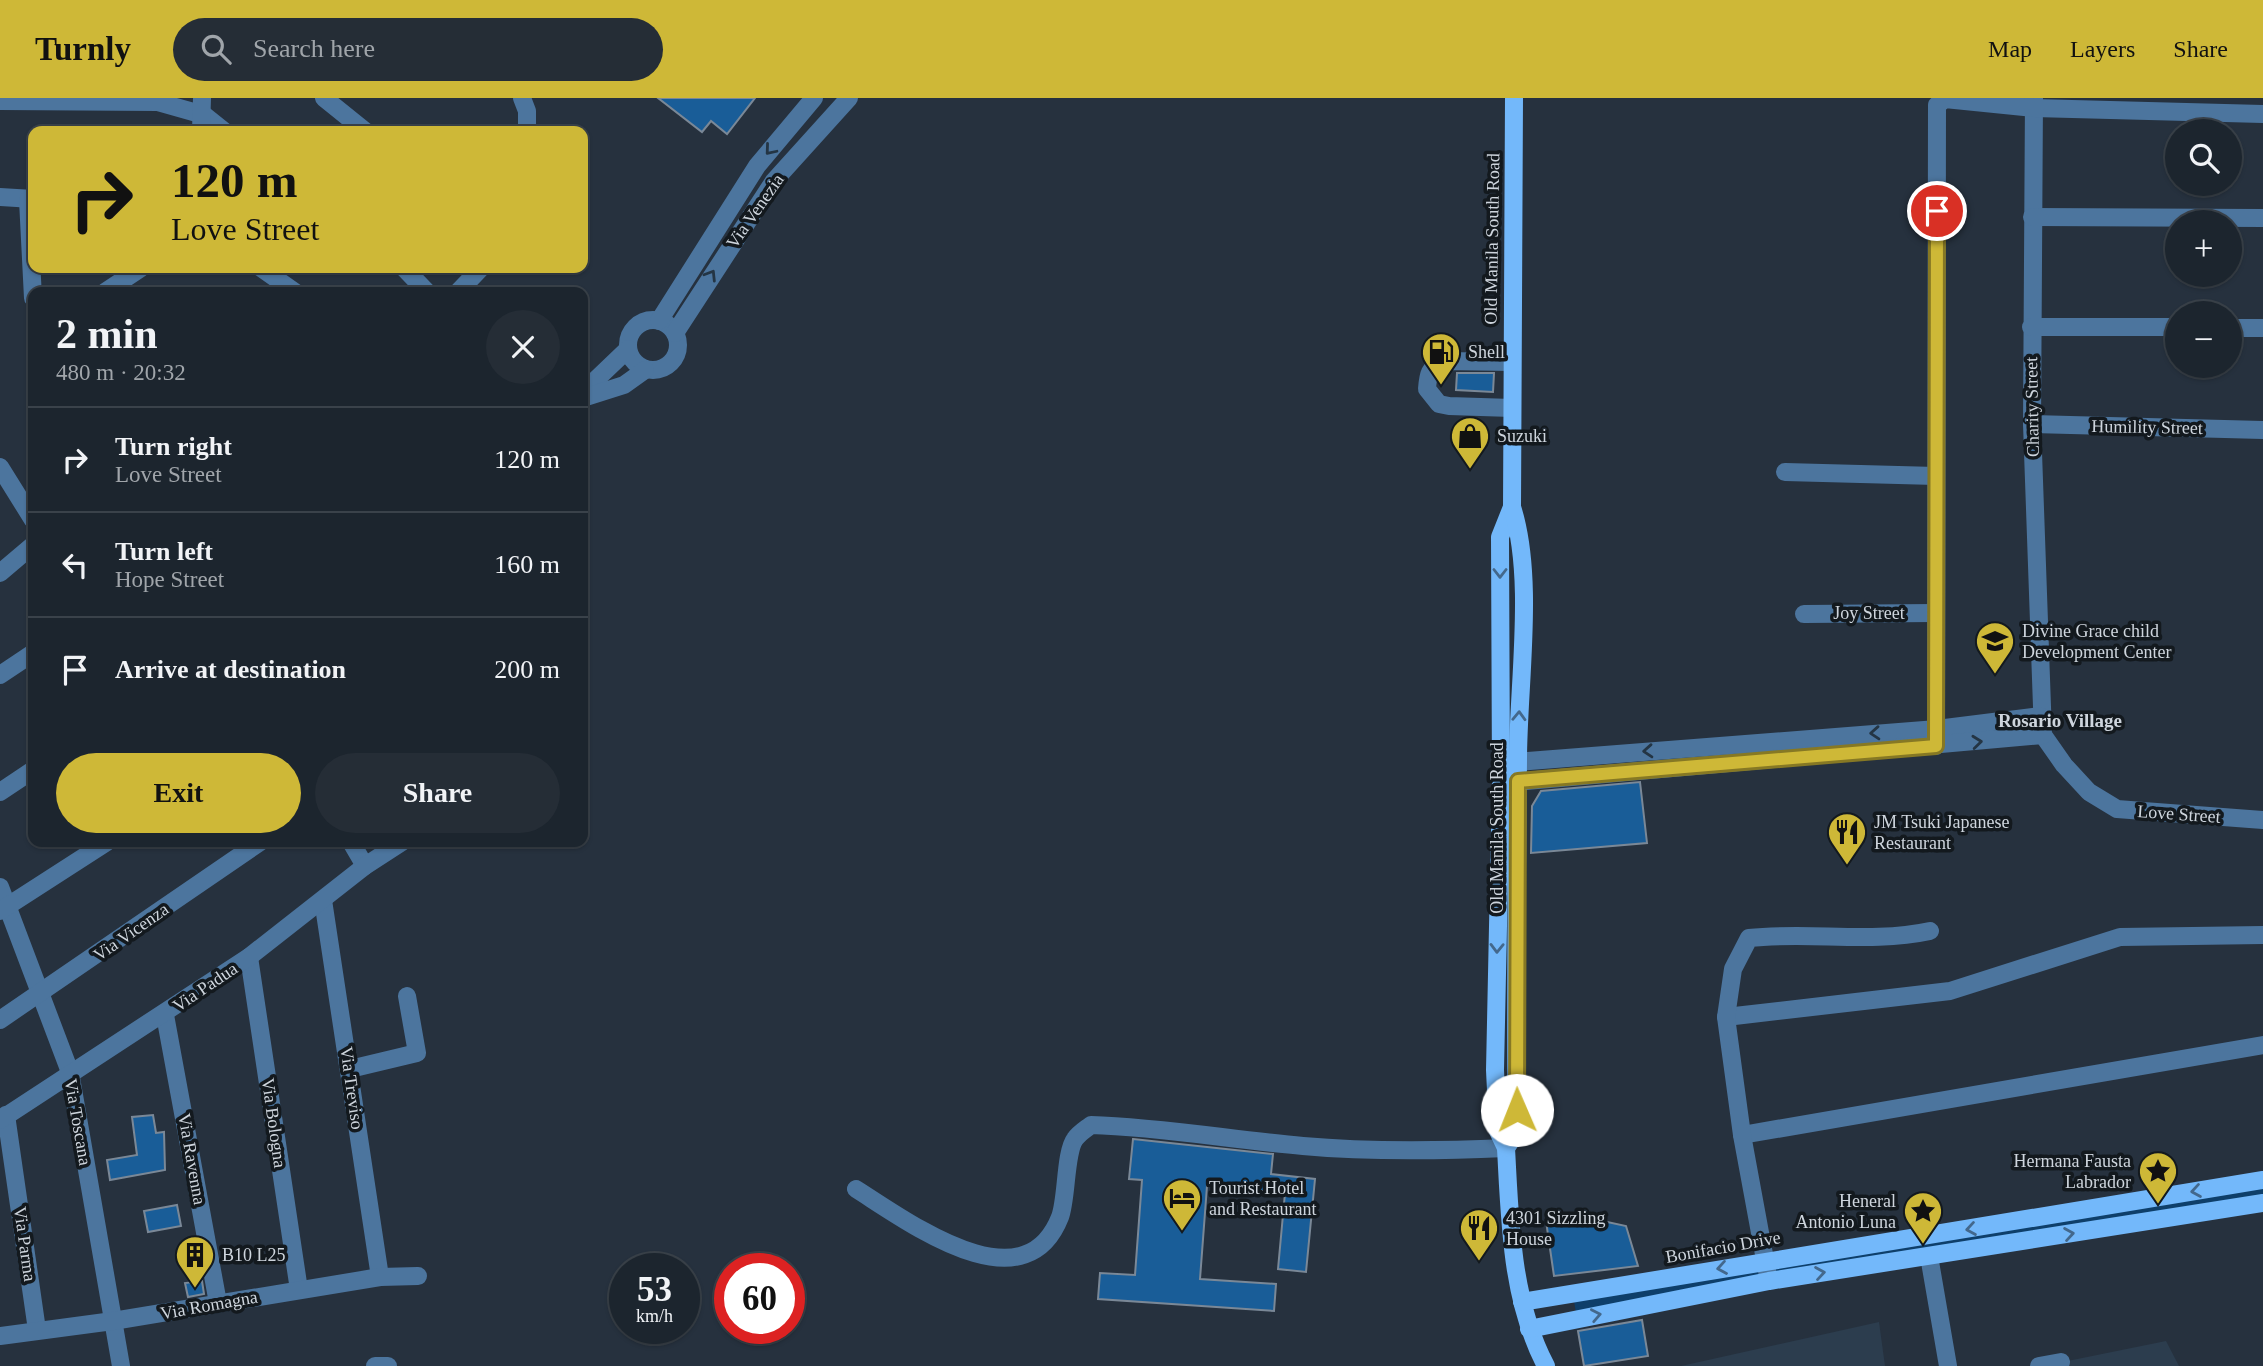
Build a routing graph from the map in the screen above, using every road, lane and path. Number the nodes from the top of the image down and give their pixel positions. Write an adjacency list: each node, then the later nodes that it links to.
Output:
1 (324, 98): 11 (street)
2 (522, 98): 12 (street)
3 (814, 98): 25 (street, Via Venezia, one-way to 25)
4 (849, 98): 30 (street, Via Venezia, one-way to 4)
5 (1514, 98): 32 (main road, Old Manila South Road)
6 (0, 100): 9 (street)
7 (2034, 103): 8 (street); 15 (street, Charity Street); 41 (street)
8 (2263, 114)
9 (202, 115): 10 (street)
10 (217, 126)
11 (359, 126)
12 (527, 126)
13 (0, 197): 14 (street)
14 (28, 200)
15 (2032, 217): 16 (street); 26 (street, Charity Street)
16 (2263, 218)
17 (134, 273): 21 (street)
18 (266, 273): 22 (street)
19 (409, 273): 23 (street)
20 (476, 273): 24 (street)
21 (112, 287)
22 (279, 287)
23 (421, 287)
24 (463, 287)
25 (659, 321): 30 (street); 31 (street)
26 (2031, 327): 27 (street); 37 (street, Charity Street)
27 (2165, 327)
28 (2242, 327): 29 (street)
29 (2263, 328)
30 (675, 333): 33 (street)
31 (628, 349): 33 (street); 34 (street)
32 (1512, 362): 36 (main road, Old Manila South Road); 36 (street)
33 (645, 370): 35 (street)
34 (588, 387)
35 (588, 396)
36 (1512, 408): 52 (main road, Old Manila South Road)
37 (2032, 424): 38 (street, Humility Street); 49 (street, Charity Street)
38 (2263, 430)
39 (0, 467): 42 (street)
40 (1785, 472): 41 (street)
41 (1936, 476): 45 (street)
42 (28, 512)
43 (28, 549): 44 (street)
44 (0, 573)
45 (1935, 613): 46 (street, Joy Street); 51 (street)
46 (1804, 614)
47 (28, 656): 48 (street)
48 (0, 675)
49 (2040, 716): 50 (street, Love Street); 51 (street)
50 (2043, 735): 51 (street, one-way to 50); 56 (street, Love Street)
51 (1936, 737): 52 (street, one-way to 52); 54 (street)
52 (1510, 762): 54 (main road, Old Manila South Road)
53 (28, 773): 55 (street)
54 (1510, 782): 78 (main road, Old Manila South Road)
55 (0, 792)
56 (2263, 820)
57 (99, 847): 64 (street)
58 (253, 847): 68 (street, Via Vicenza)
59 (354, 847): 61 (street)
60 (394, 847): 61 (street, Via Padua)
61 (365, 866): 63 (street, Via Padua)
62 (0, 887): 64 (street, Via Toscana)
63 (323, 900): 67 (street, Via Padua); 74 (street, Via Treviso)
64 (4, 909): 68 (street, Via Toscana)
65 (1930, 931): 71 (street)
66 (2263, 935): 71 (street)
67 (249, 957): 70 (street, Via Padua); 87 (street, Via Bologna)
68 (41, 995): 72 (street, Via Vicenza); 75 (street, Via Toscana)
69 (407, 996): 74 (street)
70 (165, 1014): 75 (street, Via Padua); 89 (street, Via Ravenna)
71 (1726, 1017): 77 (street)
72 (0, 1020)
73 (2263, 1045): 77 (street)
74 (349, 1069): 85 (street, Via Treviso)
75 (70, 1072): 76 (street, Via Padua); 90 (street, Via Toscana)
76 (3, 1118): 91 (street, Via Parma)
77 (1742, 1135): 83 (street)
78 (1506, 1148): 80 (street); 88 (main road, Old Manila South Road)
79 (2263, 1180): 83 (main road, Bonifacio Drive, one-way to 83)
80 (856, 1189)
81 (2263, 1203): 82 (main road, one-way to 81)
82 (1929, 1256): 86 (main road, one-way to 82); 98 (street)
83 (1765, 1261): 86 (street); 88 (main road, Bonifacio Drive, one-way to 88)
84 (418, 1276): 85 (street, Via Romagna)
85 (380, 1277): 87 (street, Via Romagna)
86 (1769, 1281): 93 (main road, one-way to 86)
87 (299, 1290): 89 (street, Via Romagna)
88 (1522, 1302): 93 (main road, Old Manila South Road)
89 (218, 1303): 90 (street, Via Romagna)
90 (113, 1321): 91 (street, Via Romagna); 95 (street, Via Toscana)
91 (37, 1330): 92 (street, Via Romagna)
92 (0, 1336)
93 (1532, 1337): 96 (main road); 97 (main road)
94 (2061, 1362): 99 (street)
95 (121, 1366)
96 (1533, 1366)
97 (1546, 1366)
98 (1948, 1366)
99 (2039, 1366)

